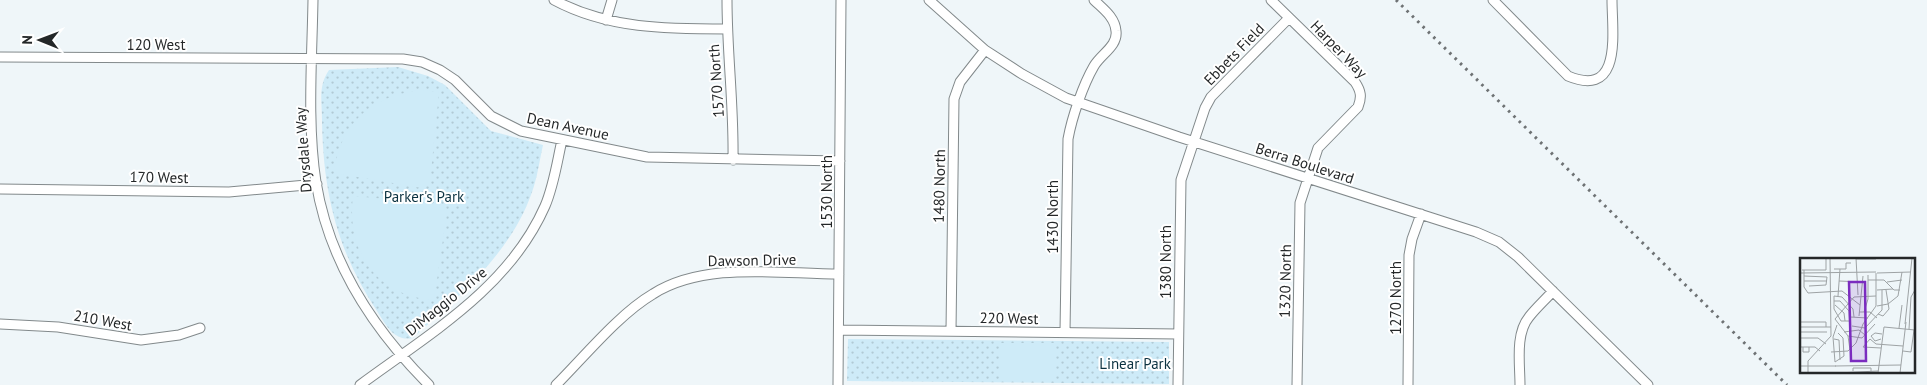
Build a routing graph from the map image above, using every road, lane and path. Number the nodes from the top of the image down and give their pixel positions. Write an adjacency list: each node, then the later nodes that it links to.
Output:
1 (313, 0): 16 (street, Drysdale Way)
2 (554, 0): 12 (street)
3 (612, 0): 12 (street)
4 (727, 0): 13 (street, 1570 North)
5 (841, 0): 22 (street, 1530 North)
6 (929, 0): 14 (street, Berra Boulevard)
7 (1094, 0): 18 (street, 1430 North)
8 (1271, 0): 11 (street, Harper Way)
9 (1493, 0): 10 (street)
10 (1612, 0)
11 (1289, 18): 17 (street, Harper Way); 20 (street, Ebbets Field)
12 (606, 20): 13 (street)
13 (727, 29): 21 (street, 1570 North)
14 (985, 50): 18 (street, Berra Boulevard); 32 (street, 1480 North)
15 (0, 57): 16 (street, 120 West)
16 (312, 59): 19 (street, Dean Avenue); 24 (street, Drysdale Way)
17 (1361, 99): 23 (street, 1320 North)
18 (1080, 104): 20 (street, Berra Boulevard); 33 (street, 1430 North)
19 (562, 140): 21 (street, Dean Avenue); 35 (street, DiMaggio Drive)
20 (1193, 142): 23 (street, Berra Boulevard); 34 (street, 1380 North)
21 (733, 160): 22 (street, Dean Avenue)
22 (840, 161): 27 (street, 1530 North)
23 (1308, 178): 26 (street, Berra Boulevard); 41 (street, 1320 North)
24 (316, 184): 25 (street, 170 West); 35 (street, Drysdale Way)
25 (0, 190)
26 (1421, 214): 28 (street, Berra Boulevard); 42 (street, 1270 North)
27 (839, 274): 31 (street, 1530 North); 38 (street, Dawson Drive)
28 (1553, 291): 43 (street); 44 (street, Berra Boulevard)
29 (0, 324): 30 (street, 210 West)
30 (200, 328)
31 (839, 330): 32 (street, 220 West); 39 (street, 1530 North)
32 (951, 331): 33 (street, 220 West)
33 (1065, 332): 34 (street, 220 West)
34 (1178, 334): 40 (street, 1380 North)
35 (400, 356): 36 (street, DiMaggio Drive); 37 (street, Drysdale Way)
36 (360, 385)
37 (429, 385)
38 (556, 385)
39 (838, 385)
40 (1178, 385)
41 (1297, 385)
42 (1408, 385)
43 (1520, 385)
44 (1648, 385)

